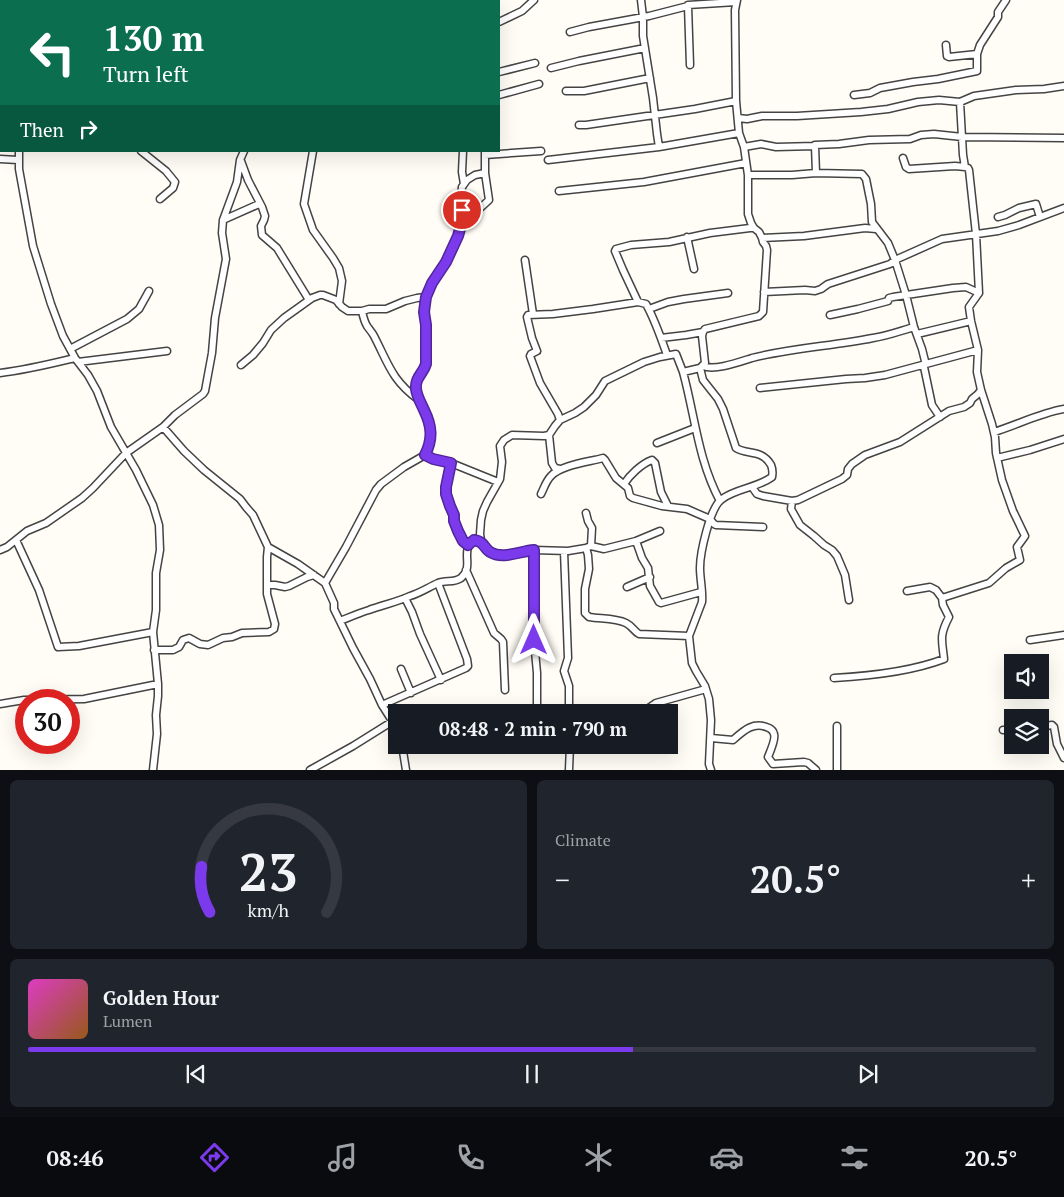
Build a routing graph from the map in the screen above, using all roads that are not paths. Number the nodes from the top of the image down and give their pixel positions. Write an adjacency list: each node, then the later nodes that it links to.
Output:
1 (534, 0): 7 (street)
2 (641, 0): 6 (street)
3 (1006, 0): 11 (street)
4 (736, 1): 5 (street); 22 (street)
5 (688, 4): 6 (street); 13 (street)
6 (643, 17): 8 (street); 10 (street)
7 (500, 22)
8 (570, 32)
9 (946, 45): 11 (street)
10 (644, 48): 14 (street); 16 (street)
11 (977, 54): 21 (street)
12 (535, 63): 15 (street)
13 (690, 65)
14 (551, 68)
15 (500, 72)
16 (650, 78): 19 (street); 24 (street)
17 (538, 84): 20 (street)
18 (1064, 86): 23 (street)
19 (566, 91)
20 (500, 95)
21 (854, 95)
22 (736, 100): 24 (street); 25 (street)
23 (960, 102): 25 (street); 28 (street)
24 (655, 114): 26 (street); 31 (street)
25 (738, 118): 27 (street)
26 (579, 125)
27 (739, 134): 31 (street); 32 (street)
28 (962, 137): 29 (street); 30 (street); 45 (street)
29 (1064, 138)
30 (815, 146): 32 (street); 47 (street)
31 (659, 147): 43 (street)
32 (744, 147): 44 (street)
33 (541, 151): 38 (street)
34 (142, 152): 51 (street)
35 (244, 152): 42 (street)
36 (313, 152): 74 (street)
37 (463, 152): 49 (street)
38 (485, 153): 46 (street)
39 (20, 154): 41 (street); 84 (street)
40 (903, 158): 45 (street)
41 (0, 159)
42 (240, 160): 52 (street); 57 (street)
43 (548, 160)
44 (746, 163): 48 (street); 50 (street)
45 (965, 167): 60 (street)
46 (485, 172): 49 (street); 54 (street)
47 (816, 172): 48 (street); 59 (street)
48 (748, 175): 58 (street)
49 (464, 184): 54 (street)
50 (559, 191)
51 (160, 198)
52 (259, 204): 57 (street); 72 (street)
53 (1064, 208): 56 (street)
54 (462, 210): 71 (street)
55 (998, 217): 56 (street)
56 (1040, 217): 60 (street)
57 (223, 220): 100 (street)
58 (754, 228): 61 (street); 62 (street)
59 (876, 229): 62 (street); 64 (street)
60 (976, 234): 64 (street); 69 (street)
61 (687, 237): 65 (street); 73 (street)
62 (762, 238): 67 (street)
63 (525, 260): 77 (street)
64 (894, 260): 67 (street); 70 (street)
65 (694, 269)
66 (149, 291): 84 (street)
67 (764, 292): 81 (street)
68 (728, 293): 75 (street)
69 (979, 293): 70 (street); 79 (street)
70 (906, 295): 78 (street); 80 (street)
71 (426, 297): 76 (street); 96 (street)
72 (309, 300): 74 (street); 90 (street)
73 (638, 302): 75 (street); 77 (street)
74 (339, 304): 76 (street)
75 (648, 309): 83 (street)
76 (362, 311): 96 (street)
77 (533, 314): 99 (street)
78 (830, 315)
79 (971, 321): 82 (street); 85 (street)
80 (914, 327): 82 (street); 91 (street)
81 (703, 332): 83 (street); 91 (street)
82 (917, 334): 89 (street)
83 (662, 338): 87 (street)
84 (70, 349): 88 (street)
85 (978, 350): 89 (street); 95 (street)
86 (167, 351): 88 (street)
87 (667, 355): 92 (street); 99 (street)
88 (77, 360): 93 (street); 106 (street)
89 (925, 364): 94 (street); 98 (street)
90 (241, 366)
91 (702, 367): 92 (street); 113 (street)
92 (682, 372): 101 (street)
93 (0, 373)
94 (760, 388)
95 (981, 390): 98 (street); 102 (street)
96 (419, 400): 107 (street)
97 (1064, 409): 102 (street)
98 (940, 417): 115 (street)
99 (560, 420): 103 (street)
100 (163, 427): 106 (street); 125 (street)
101 (695, 428): 105 (street); 116 (street)
102 (994, 432): 108 (street)
103 (549, 435): 110 (street); 111 (street)
104 (1064, 439): 108 (street)
105 (657, 443)
106 (126, 453): 122 (street); 143 (street)
107 (425, 455): 109 (street); 133 (street)
108 (997, 458): 140 (street)
109 (451, 463): 111 (street); 123 (street)
110 (560, 469): 112 (street); 114 (street)
111 (498, 482): 123 (street)
112 (624, 484): 117 (street); 117 (street)
113 (752, 487): 115 (street); 116 (street)
114 (541, 494)
115 (792, 500): 141 (street)
116 (720, 501): 119 (street)
117 (668, 506): 119 (street)
118 (586, 513): 126 (street)
119 (710, 519): 120 (street); 138 (street)
120 (763, 526)
121 (660, 532): 124 (street)
122 (16, 540): 127 (street); 143 (street)
123 (476, 540): 128 (street); 130 (street)
124 (636, 541): 126 (street); 132 (street)
125 (268, 547): 131 (street); 135 (street)
126 (589, 547): 129 (street); 145 (street)
127 (0, 550)
128 (534, 550): 129 (street); 156 (street)
129 (564, 552): 157 (street)
130 (466, 570): 134 (street); 153 (street)
131 (314, 575): 133 (street); 135 (street)
132 (650, 577): 136 (street); 138 (street)
133 (324, 583): 142 (street)
134 (438, 583): 139 (street); 150 (street)
135 (267, 586): 147 (street)
136 (627, 587)
137 (906, 591): 140 (street)
138 (701, 592): 145 (street)
139 (405, 598): 142 (street); 150 (street)
140 (942, 598): 149 (street)
141 (849, 600)
142 (340, 621): 159 (street)
143 (153, 632): 147 (street)
144 (1064, 635): 146 (street)
145 (689, 636): 152 (street)
146 (1030, 640)
147 (154, 650): 151 (street)
148 (401, 669): 154 (street)
149 (834, 678)
150 (441, 680): 154 (street)
151 (158, 684): 155 (street); 168 (street)
152 (706, 689): 158 (street); 164 (street)
153 (505, 690)
154 (411, 693): 159 (street)
155 (0, 704)
156 (537, 704)
157 (569, 704)
158 (655, 704)
159 (382, 705): 160 (street)
160 (388, 714)
161 (388, 724): 169 (street)
162 (837, 726): 174 (street)
163 (1049, 726): 167 (street)
164 (710, 738): 172 (street); 173 (street)
165 (403, 754): 170 (street)
166 (570, 754): 171 (street)
167 (1063, 754)
168 (153, 770)
169 (310, 770)
170 (406, 770)
171 (570, 770)
172 (711, 770)
173 (816, 770)
174 (837, 770)

